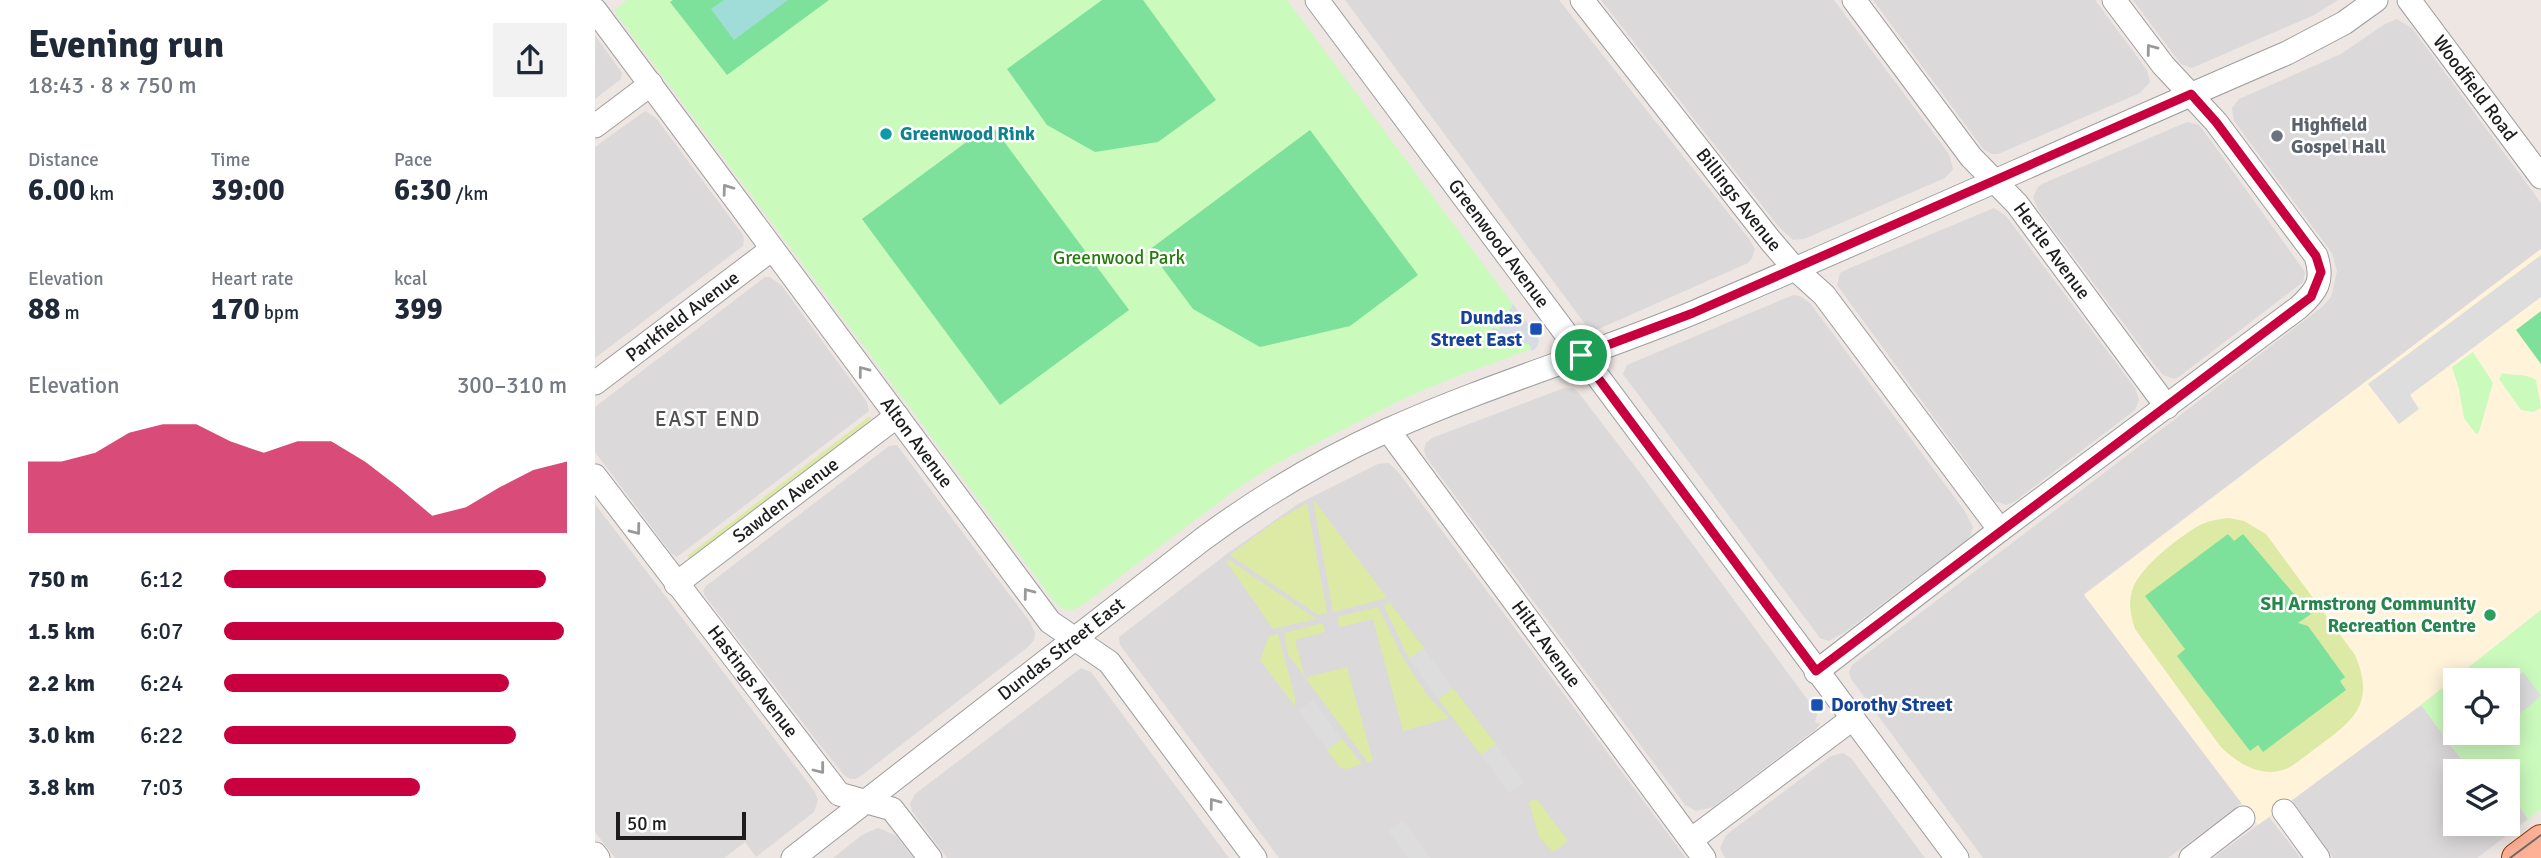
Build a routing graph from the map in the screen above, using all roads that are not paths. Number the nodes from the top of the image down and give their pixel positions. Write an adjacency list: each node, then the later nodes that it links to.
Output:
1 (1317, 0): 15 (street, Greenwood Avenue)
2 (1582, 0): 14 (street, Billings Avenue)
3 (1854, 0): 12 (street, Hertle Avenue)
4 (2114, 0): 9 (street, one-way to 4)
5 (2376, 0): 9 (street, Dundas Street East)
6 (2409, 0): 11 (street, Woodfield Road)
7 (595, 10): 8 (street, Alton Avenue)
8 (651, 84): 10 (street); 13 (street, Alton Avenue, one-way to 8)
9 (2191, 94): 12 (street, Dundas Street East); 17 (street)
10 (595, 126)
11 (2541, 177)
12 (1995, 180): 14 (street, Dundas Street East); 17 (street, Hertle Avenue)
13 (772, 249): 16 (street, Parkfield Avenue); 18 (street, Alton Avenue, one-way to 13)
14 (1794, 268): 15 (street, Dundas Street East); 21 (street, Billings Avenue)
15 (1581, 355): 19 (street, Dundas Street East); 24 (street, Greenwood Avenue)
16 (595, 383)
17 (2167, 407): 21 (street)
18 (897, 416): 22 (street, Sawden Avenue); 23 (street, Alton Avenue, one-way to 18)
19 (1388, 430): 23 (street, Dundas Street East); 30 (street, Hiltz Avenue)
20 (595, 476): 22 (street, Hastings Avenue, one-way to 22)
21 (2000, 530): 24 (street)
22 (676, 584): 26 (street, Hastings Avenue, one-way to 26)
23 (1077, 639): 26 (street, Dundas Street East); 33 (street, Alton Avenue, one-way to 23)
24 (1816, 671): 25 (street, Greenwood Avenue)
25 (1852, 719): 30 (street); 34 (street, Greenwood Avenue)
26 (866, 801): 31 (street, Dundas Street East); 32 (street, Hastings Avenue)
27 (2284, 811): 36 (street)
28 (2243, 818): 35 (street)
29 (2541, 840): 37 (main road)
30 (1697, 849)
31 (793, 858)
32 (930, 858)
33 (1255, 858)
34 (1957, 858)
35 (2191, 858)
36 (2318, 858)
37 (2517, 858)

